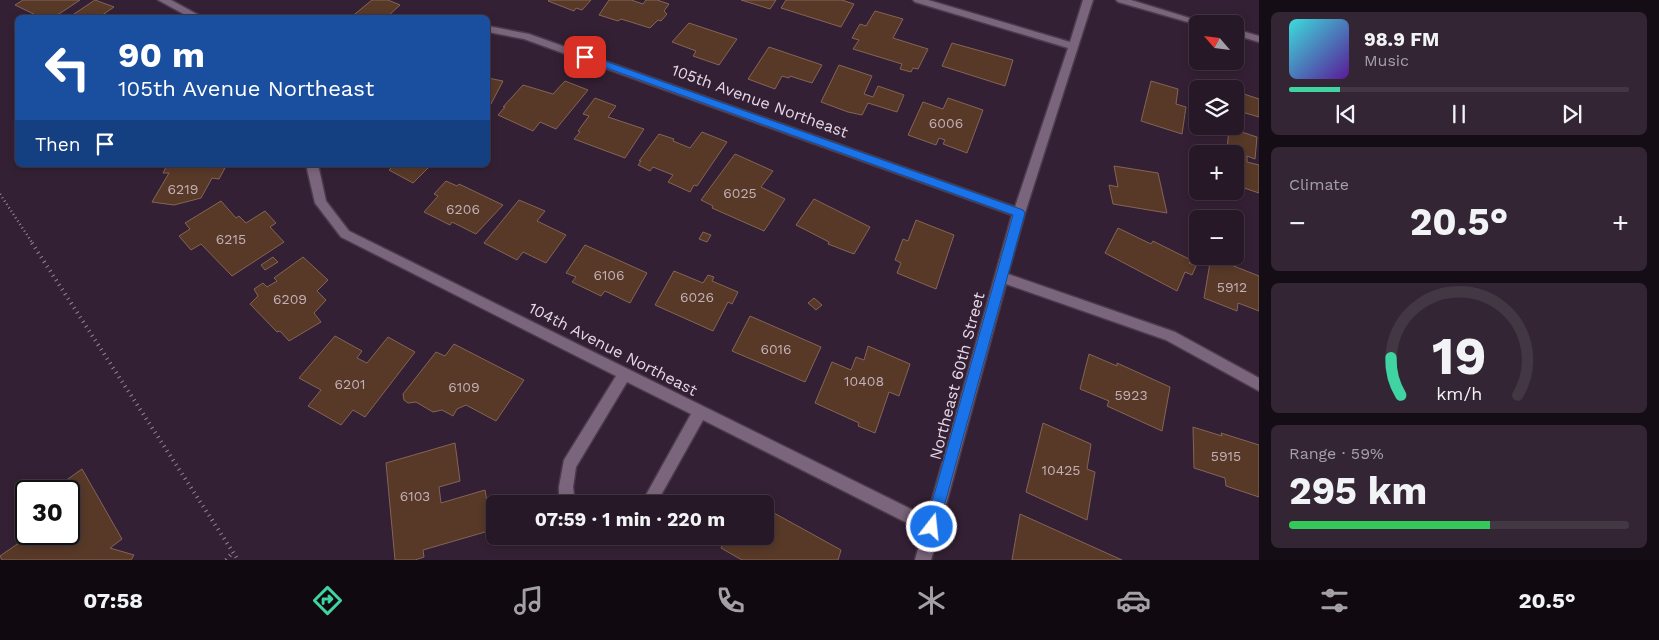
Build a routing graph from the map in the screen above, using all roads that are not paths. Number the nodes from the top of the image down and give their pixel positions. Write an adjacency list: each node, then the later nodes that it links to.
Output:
1 (163, 0): 5 (street)
2 (918, 0): 10 (street)
3 (1088, 0): 10 (street, Northeast 60th Street)
4 (1121, 0): 6 (street)
5 (194, 15)
6 (1189, 20)
7 (490, 29): 12 (street, 105th Avenue Northeast)
8 (1244, 35): 9 (street)
9 (1259, 39)
10 (1072, 46): 12 (street, Northeast 60th Street)
11 (313, 169): 14 (street, 104th Avenue Northeast)
12 (1019, 213): 13 (street, Northeast 60th Street)
13 (1001, 277): 15 (street); 19 (street, Northeast 60th Street)
14 (624, 374): 16 (street, 104th Avenue Northeast); 17 (street)
15 (1259, 385)
16 (700, 412): 18 (street); 19 (street, 104th Avenue Northeast)
17 (567, 495)
18 (653, 495)
19 (932, 527): 20 (street, Northeast 60th Street)
20 (923, 560)

